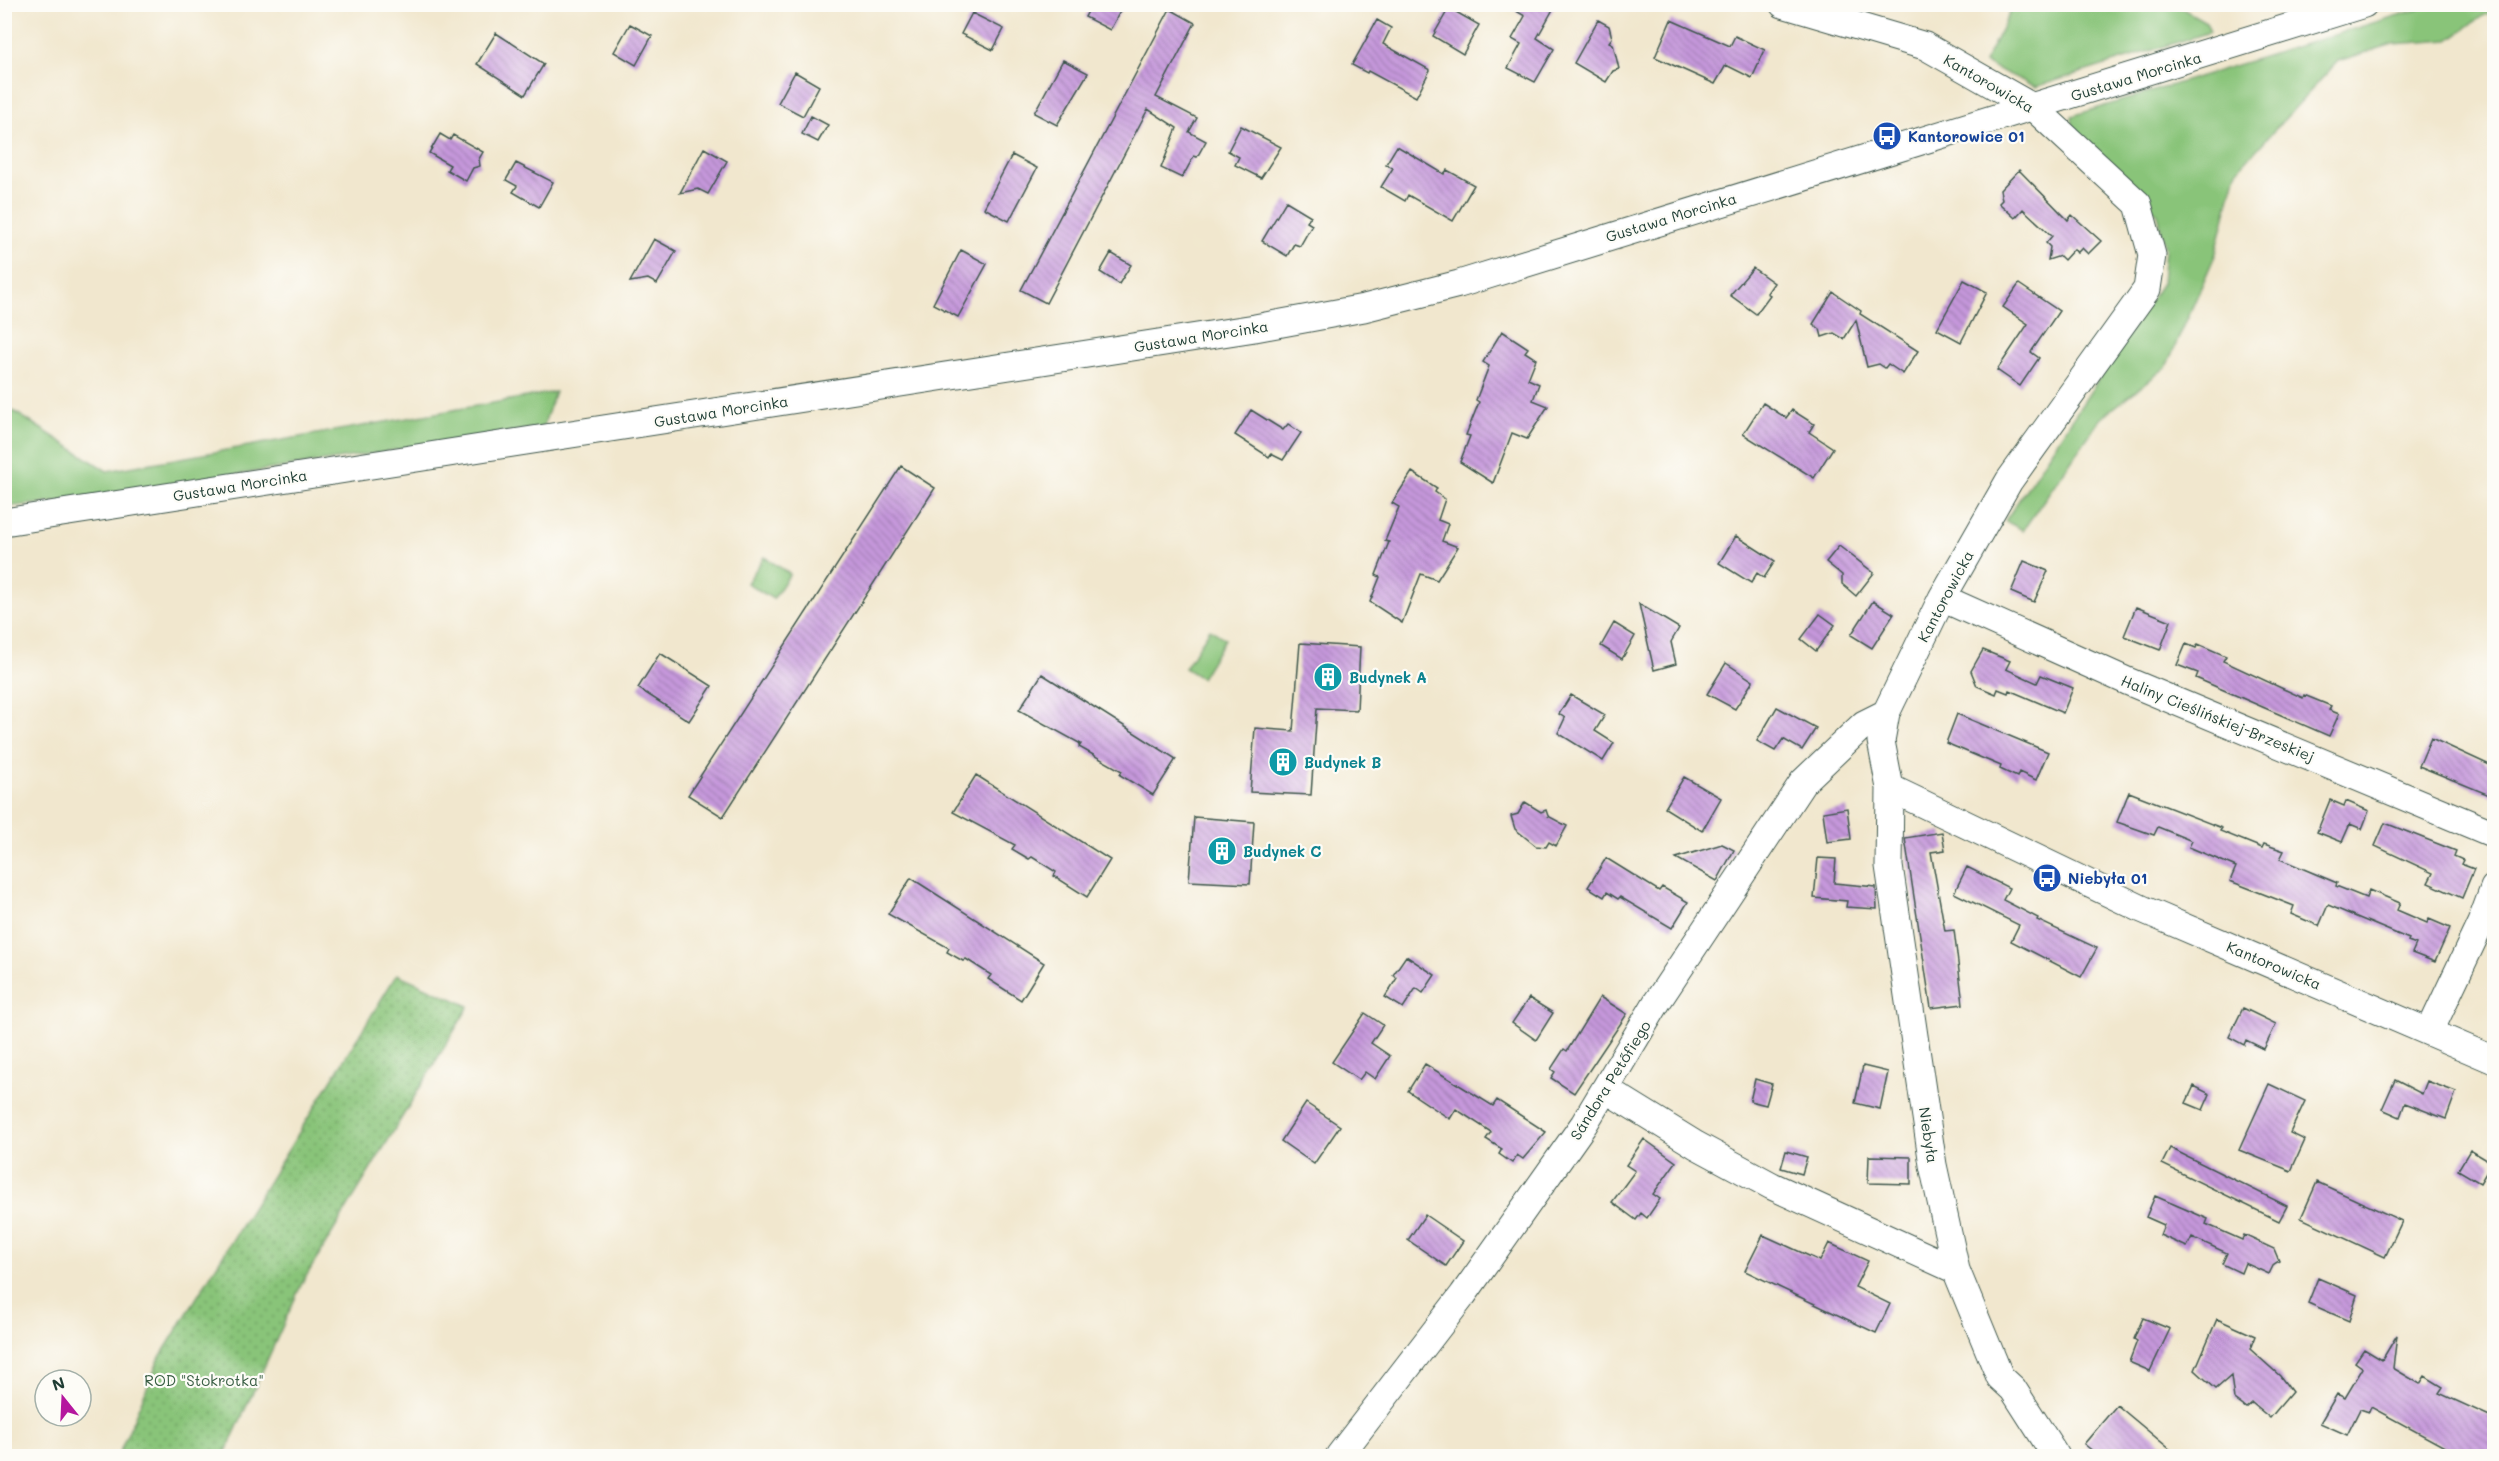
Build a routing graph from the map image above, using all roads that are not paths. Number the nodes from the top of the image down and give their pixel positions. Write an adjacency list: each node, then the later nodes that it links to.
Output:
1 (1783, 4): 3 (street, Kantorowicka)
2 (2364, 4): 3 (street, Gustawa Morcinka)
3 (2034, 108): 4 (street, Gustawa Morcinka); 5 (street, Kantorowicka)
4 (4, 522)
5 (1942, 598): 6 (street, Kantorowicka); 8 (street, Haliny Cieślińskiej-Brzeskiej)
6 (1886, 713): 7 (street, Kantorowicka); 12 (street, Sándora Petőfiego)
7 (1890, 788): 10 (street, Kantorowicka); 13 (street, Niebyła)
8 (2494, 834)
9 (2494, 888): 10 (street)
10 (2430, 1031): 11 (street, Kantorowicka)
11 (2494, 1060)
12 (1607, 1090): 13 (street); 14 (street, Sándora Petőfiego)
13 (1956, 1270): 15 (street, Niebyła)
14 (1339, 1456)
15 (2056, 1456)

